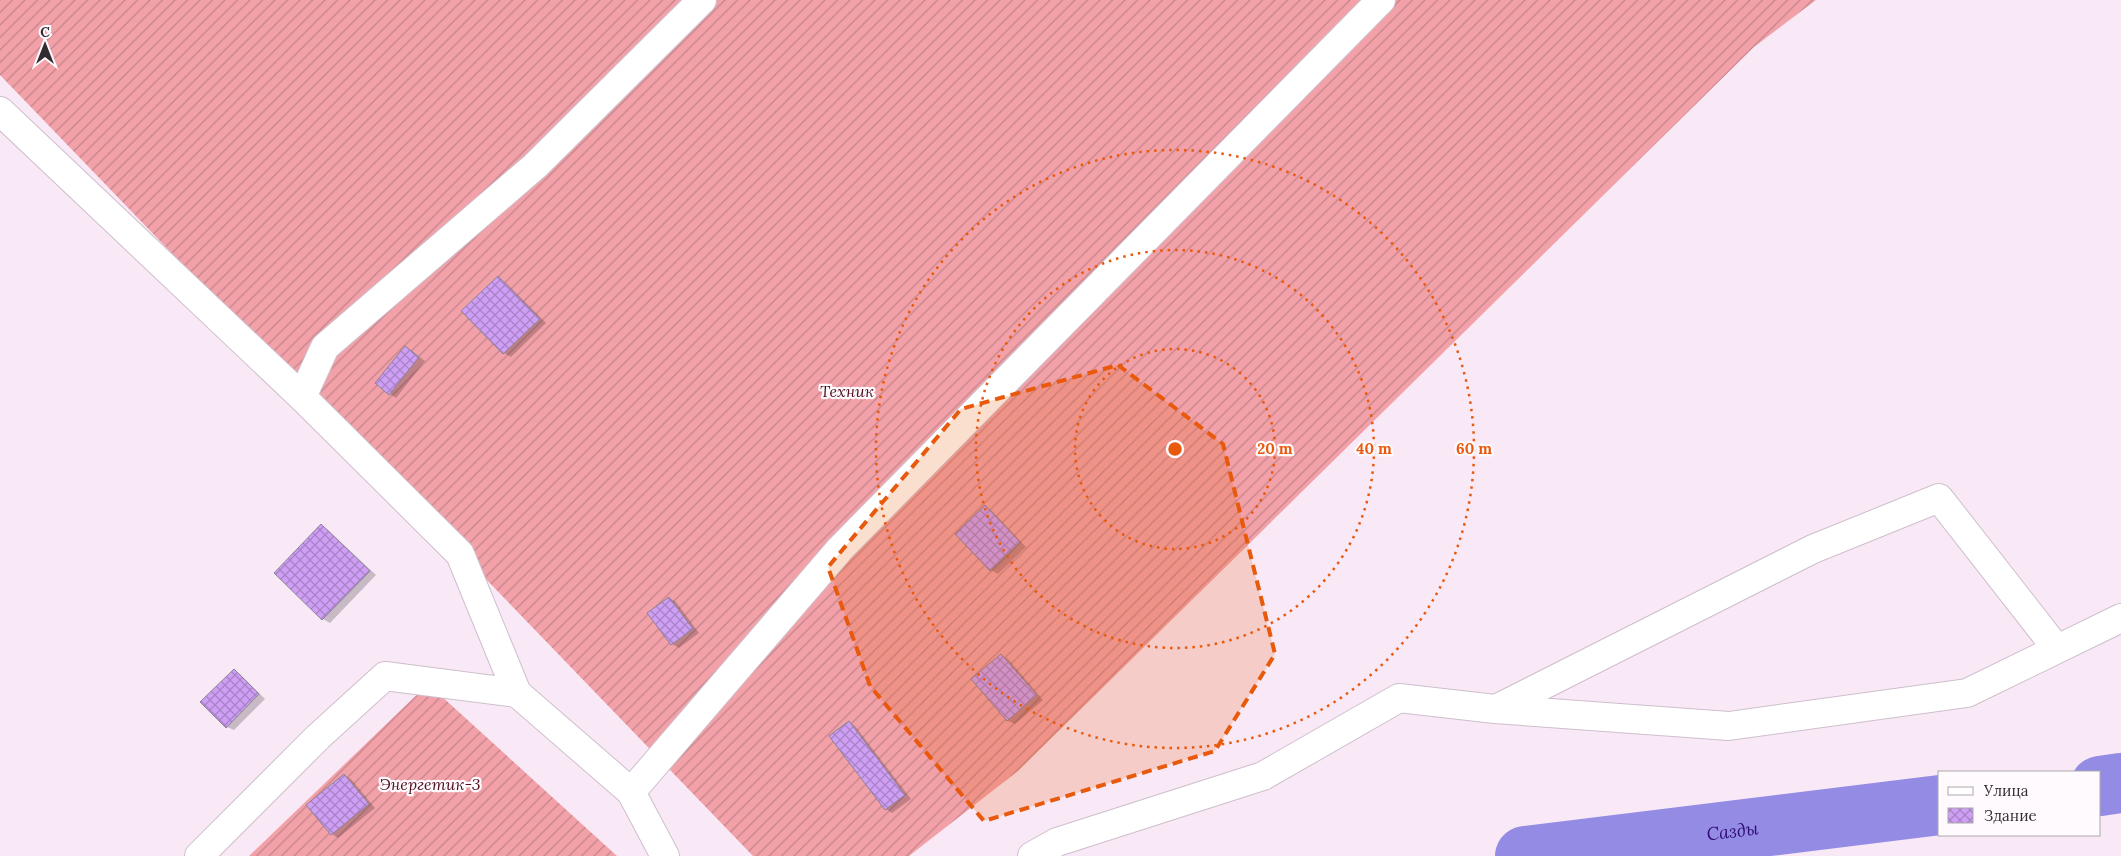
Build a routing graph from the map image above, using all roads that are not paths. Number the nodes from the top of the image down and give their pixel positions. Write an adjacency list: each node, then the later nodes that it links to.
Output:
1 (702, 0): 4 (lane)
2 (1381, 0): 9 (lane)
3 (0, 111): 4 (lane)
4 (302, 397): 7 (lane)
5 (2121, 618): 6 (lane)
6 (2057, 649): 8 (lane); 8 (lane)
7 (517, 693): 9 (lane); 10 (lane)
8 (1494, 709): 12 (lane)
9 (631, 792): 11 (lane)
10 (198, 856)
11 (665, 856)
12 (1032, 856)

